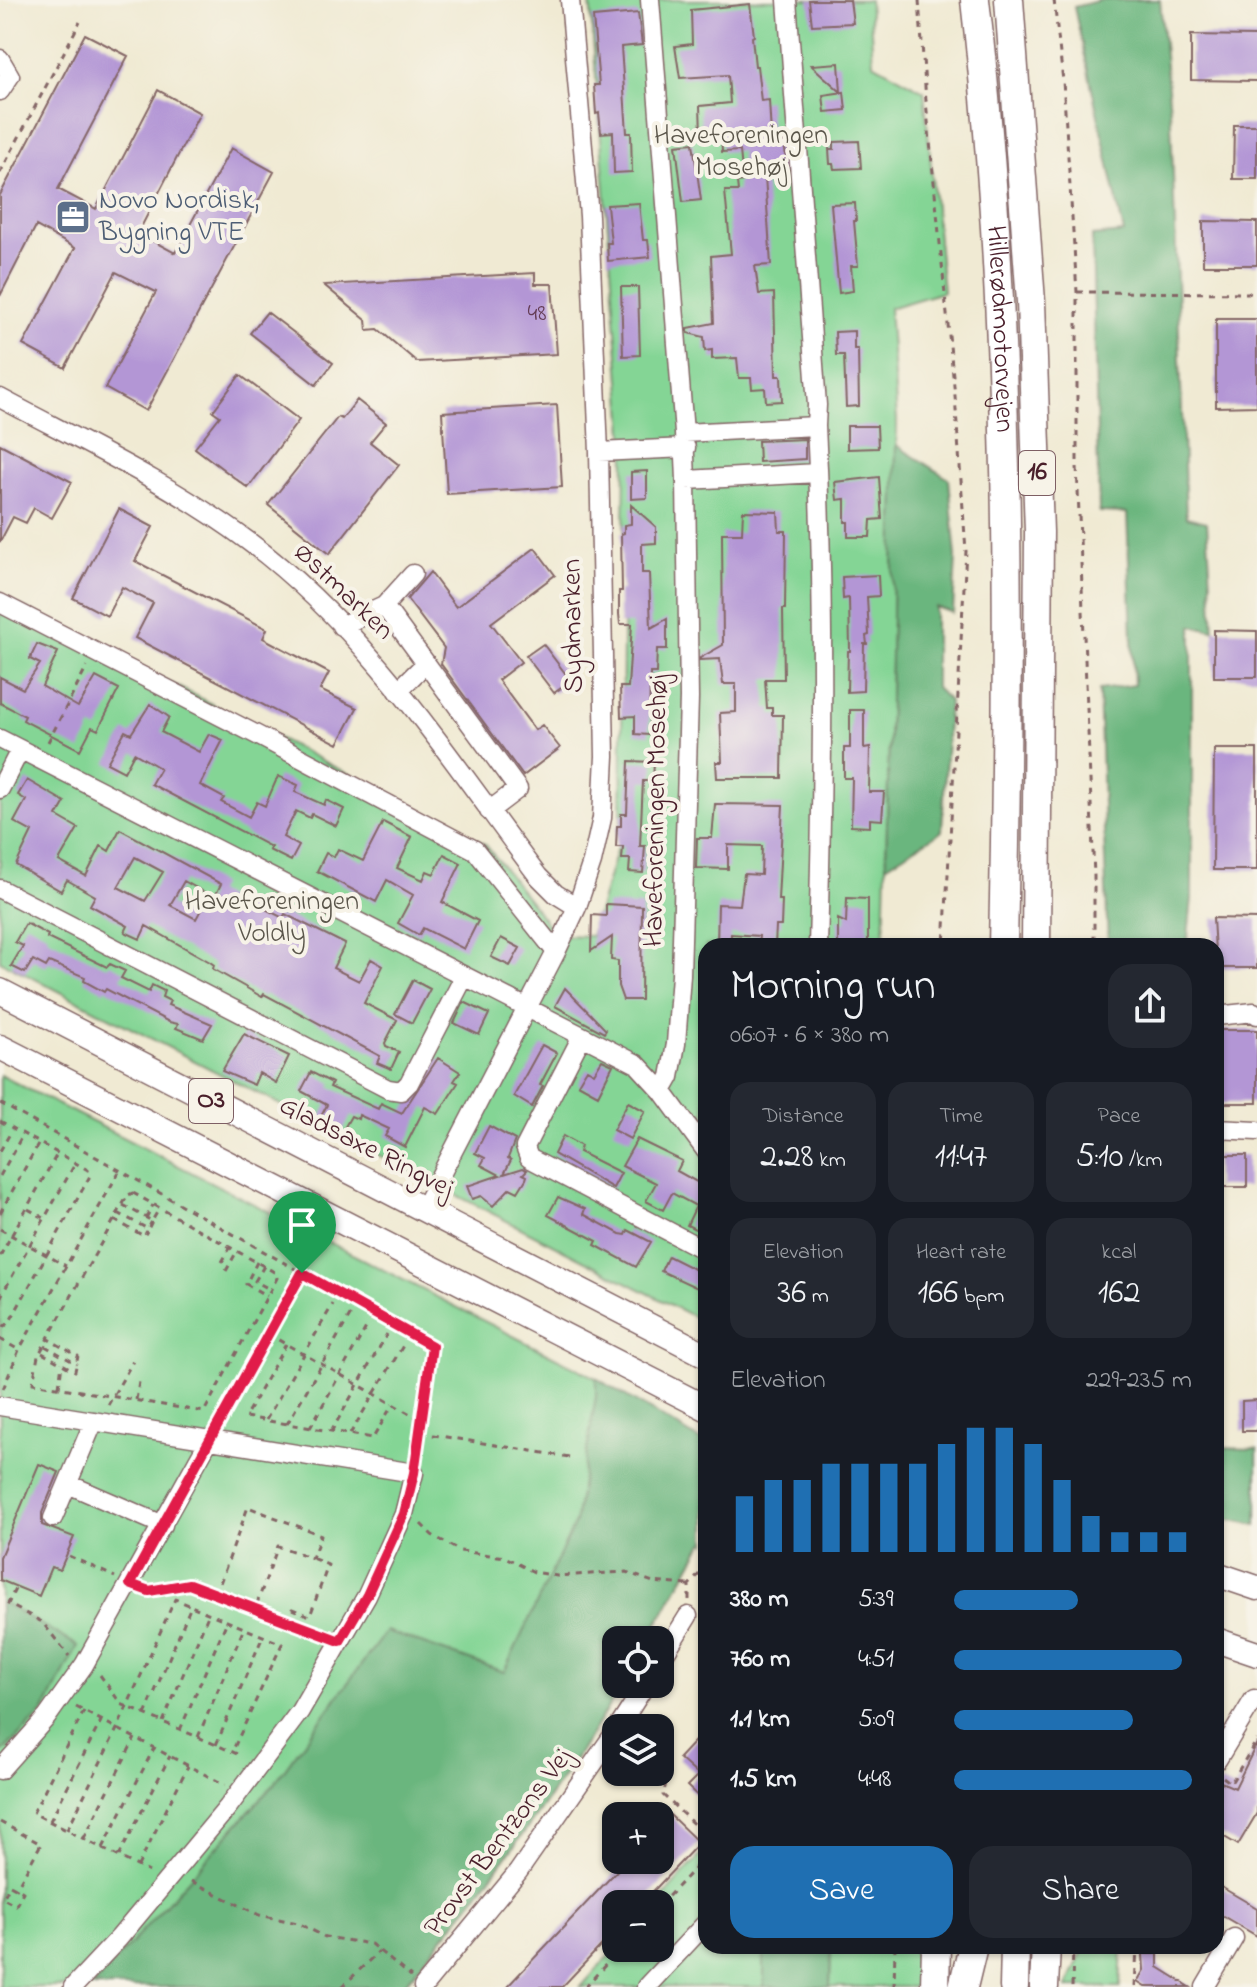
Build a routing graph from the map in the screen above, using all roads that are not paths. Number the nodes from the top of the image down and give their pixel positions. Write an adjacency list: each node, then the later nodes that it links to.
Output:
1 (570, 0): 11 (street, Sydmarken)
2 (650, 0): 10 (street, Haveforeningen Mosehøj)
3 (787, 0): 9 (street)
4 (975, 0): 21 (highway, Hillerødmotorvejen / 16)
5 (1009, 0): 24 (highway, Hillerødmotorvejen / 16)
6 (0, 59): 7 (street)
7 (0, 91)
8 (0, 398): 17 (street, Østmarken)
9 (816, 426): 10 (street); 12 (street)
10 (685, 441): 11 (street); 13 (street, Haveforeningen Mosehøj)
11 (599, 452): 27 (street, Sydmarken)
12 (818, 473): 13 (street); 28 (street)
13 (686, 480): 41 (street, Haveforeningen Mosehøj)
14 (413, 574): 16 (street)
15 (0, 603): 33 (street)
16 (384, 606): 17 (street); 18 (street)
17 (341, 626): 19 (street, Østmarken)
18 (426, 663): 19 (street); 25 (street)
19 (398, 691): 25 (street, Østmarken)
20 (0, 739): 22 (street)
21 (1007, 749): 29 (highway); 30 (highway, Hillerødmotorvejen / 16)
22 (20, 750): 23 (street); 34 (street)
23 (0, 789)
24 (1039, 797): 31 (highway, Hillerødmotorvejen / 16); 32 (highway)
25 (489, 811): 27 (street, Østmarken)
26 (0, 889): 34 (street)
27 (577, 907): 33 (street, Sydmarken)
28 (818, 938)
29 (986, 938)
30 (1003, 938)
31 (1036, 938)
32 (1055, 938)
33 (556, 952): 36 (street, Sydmarken)
34 (464, 977): 36 (street)
35 (0, 991): 45 (main road, Gladsaxe Ringvej / O3)
36 (527, 1008): 39 (street); 45 (street, Sydmarken)
37 (1224, 1015): 38 (street)
38 (1257, 1015)
39 (582, 1036): 41 (street); 46 (street)
40 (0, 1047): 48 (main road, O3)
41 (662, 1091): 44 (street)
42 (1224, 1129): 43 (street)
43 (1257, 1131)
44 (698, 1140)
45 (422, 1211): 47 (main road, Gladsaxe Ringvej / O3)
46 (698, 1247)
47 (698, 1351)
48 (698, 1404)
49 (0, 1406): 50 (street)
50 (96, 1422): 51 (street); 52 (street)
51 (209, 1440): 54 (street); 72 (street)
52 (68, 1484): 53 (street); 54 (street)
53 (53, 1518)
54 (163, 1525): 64 (street)
55 (1224, 1577): 56 (main road)
56 (1257, 1588)
57 (688, 1616): 58 (street)
58 (674, 1638)
59 (1224, 1643): 60 (main road)
60 (1257, 1654)
61 (1257, 1700): 62 (street)
62 (1224, 1748)
63 (602, 1752): 73 (street, Provst Bentzons Vej)
64 (0, 1770)
65 (698, 1932): 74 (street)
66 (1234, 1938): 80 (street)
67 (936, 1954): 75 (highway)
68 (971, 1954): 76 (highway)
69 (982, 1954): 77 (highway)
70 (1015, 1954): 78 (highway)
71 (1046, 1954): 79 (highway)
72 (73, 1987)
73 (423, 1987)
74 (646, 1987)
75 (935, 1987)
76 (963, 1987)
77 (981, 1987)
78 (1014, 1987)
79 (1044, 1987)
80 (1205, 1987)

